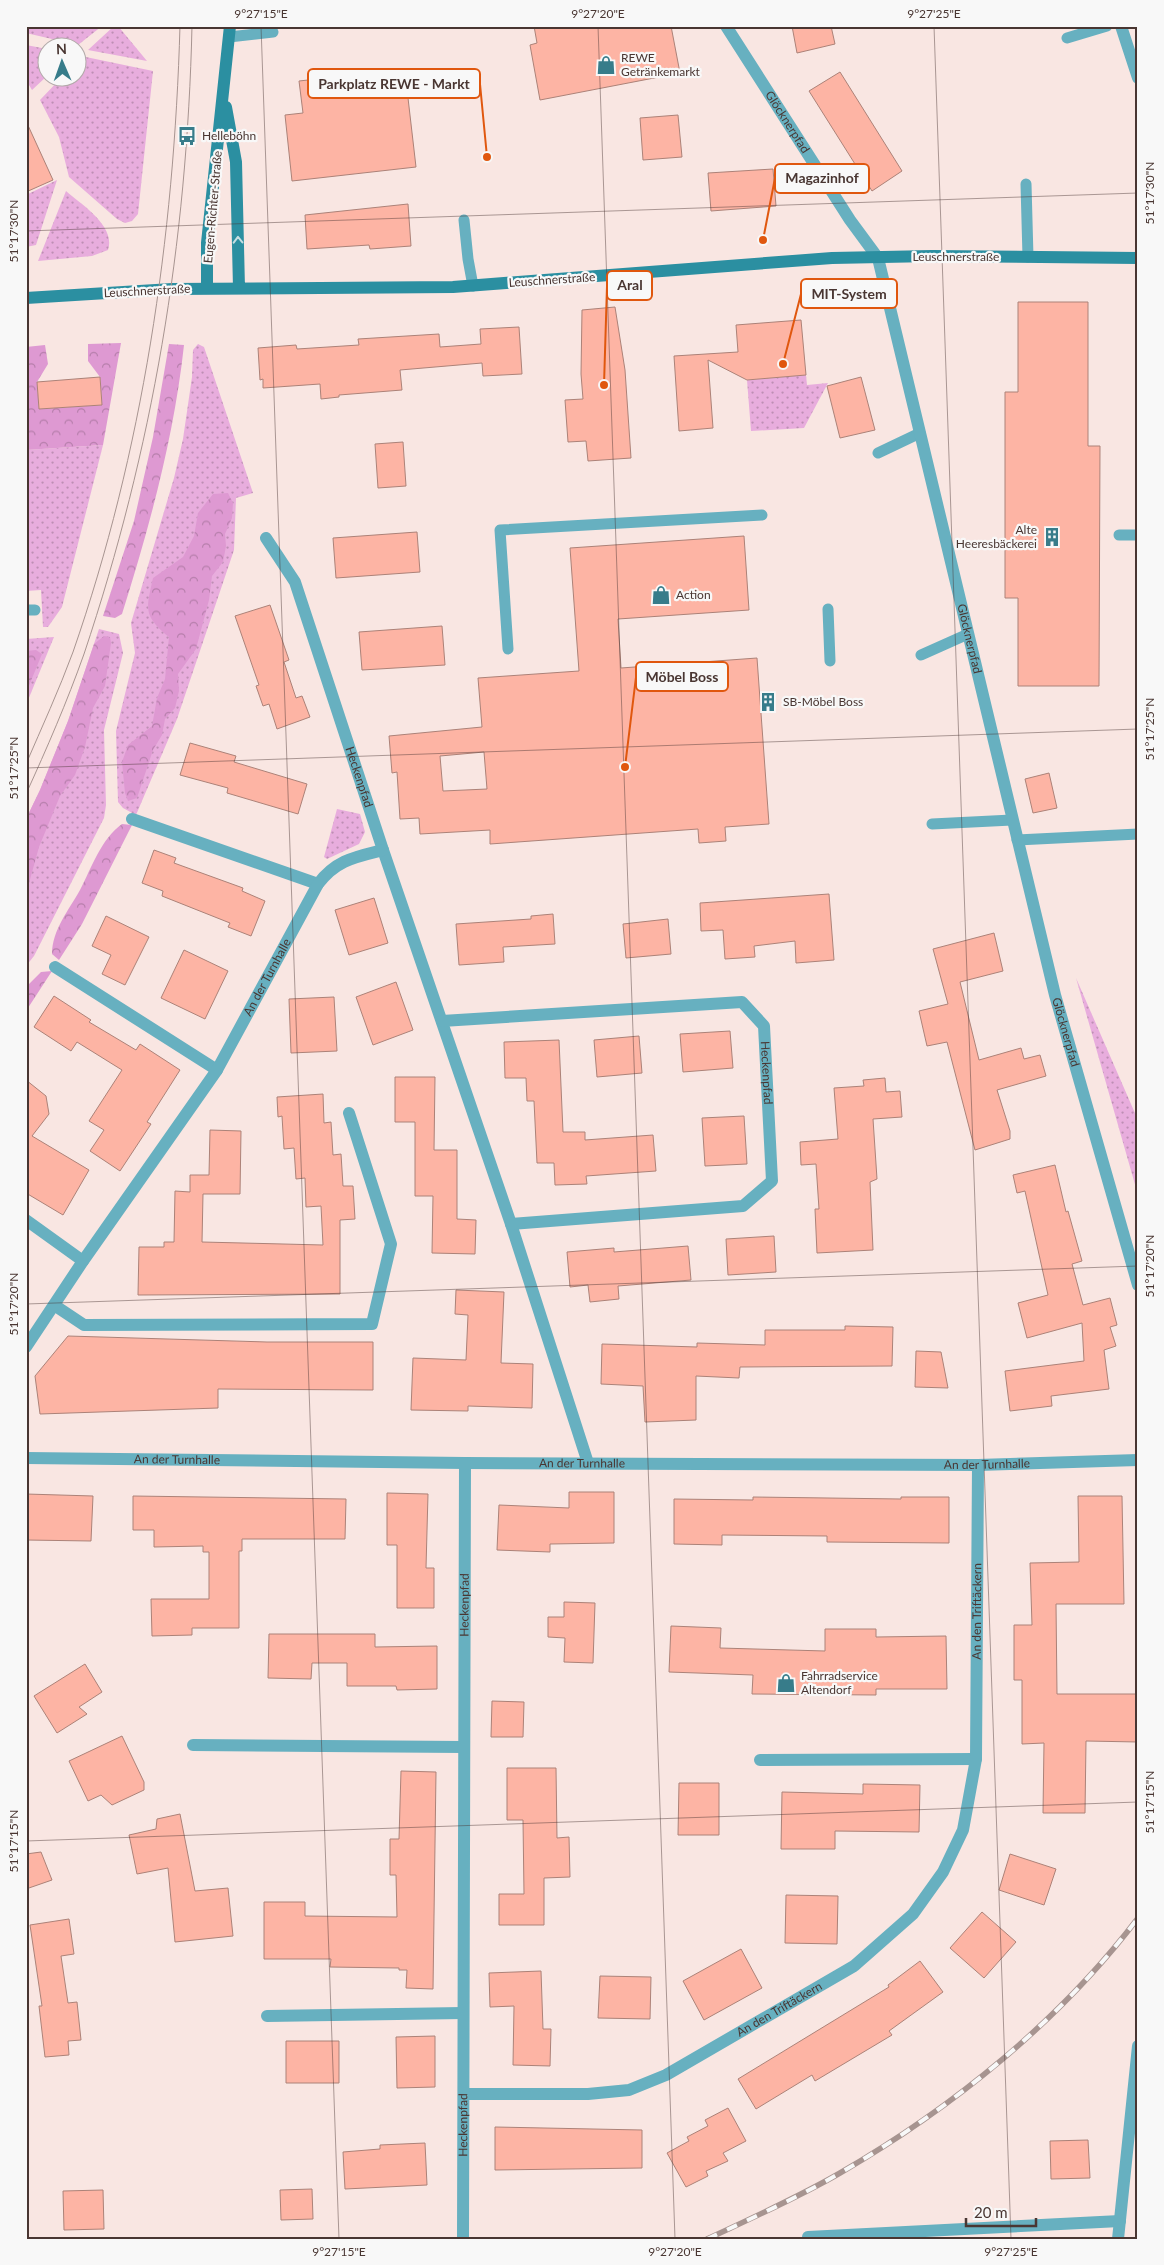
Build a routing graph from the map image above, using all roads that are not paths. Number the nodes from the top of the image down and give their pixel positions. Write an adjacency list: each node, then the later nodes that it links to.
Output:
1 (726, 26): 12 (street, Glöcknerpfad)
2 (1107, 26): 6 (lane)
3 (1121, 26): 7 (street)
4 (229, 32): 5 (lane); 8 (main road, Eugen-Richter-Straße)
5 (273, 32)
6 (1067, 38)
7 (1138, 78)
8 (224, 95): 15 (main road, Eugen-Richter-Straße, one-way to 8); 16 (main road, Eugen-Richter-Straße)
9 (1026, 184): 11 (lane)
10 (464, 220): 14 (lane)
11 (1028, 257): 12 (main road, Leuschnerstraße); 13 (main road, Leuschnerstraße)
12 (878, 258): 14 (main road, Leuschnerstraße); 18 (street, Glöcknerpfad)
13 (1138, 258)
14 (473, 286): 15 (main road, Leuschnerstraße)
15 (239, 288): 16 (main road, Leuschnerstraße)
16 (207, 289): 17 (main road, Leuschnerstraße)
17 (26, 298)
18 (920, 433): 19 (lane); 25 (street, Glöcknerpfad)
19 (878, 453)
20 (762, 515): 26 (lane)
21 (1119, 535): 22 (lane)
22 (1138, 535)
23 (266, 538): 34 (street, Heckenpfad)
24 (828, 609): 28 (lane)
25 (968, 634): 27 (lane); 30 (street, Glöcknerpfad)
26 (508, 649)
27 (921, 656)
28 (830, 661)
29 (132, 819): 35 (street)
30 (1012, 820): 31 (lane); 33 (street, Glöcknerpfad)
31 (932, 824)
32 (1138, 834): 33 (lane)
33 (1017, 840): 43 (street, Glöcknerpfad)
34 (383, 850): 35 (street, An der Turnhalle); 37 (street, Heckenpfad)
35 (318, 884): 38 (street, An der Turnhalle)
36 (55, 966): 38 (street)
37 (442, 1021): 41 (street, Heckenpfad); 41 (street, Heckenpfad)
38 (218, 1070): 42 (street, An der Turnhalle)
39 (349, 1113): 44 (street)
40 (26, 1220): 42 (street)
41 (511, 1224): 49 (street, Heckenpfad)
42 (83, 1261): 44 (street, An der Turnhalle)
43 (1138, 1285)
44 (54, 1304): 45 (street, An der Turnhalle)
45 (26, 1348)
46 (26, 1458): 48 (street, An der Turnhalle)
47 (1138, 1460): 50 (street, An der Turnhalle)
48 (465, 1463): 49 (street, An der Turnhalle); 52 (street, Heckenpfad)
49 (588, 1463): 50 (street, An der Turnhalle)
50 (978, 1465): 53 (street, An den Triftäckern)
51 (192, 1745): 52 (street)
52 (463, 1747): 55 (street, Heckenpfad)
53 (976, 1759): 54 (street); 58 (street, An den Triftäckern)
54 (760, 1760)
55 (463, 2013): 56 (street); 58 (street, Heckenpfad)
56 (267, 2016)
57 (1138, 2046): 59 (street)
58 (464, 2094): 61 (street, Heckenpfad)
59 (1120, 2221): 60 (street); 62 (street)
60 (808, 2238)
61 (463, 2239)
62 (1118, 2239)

